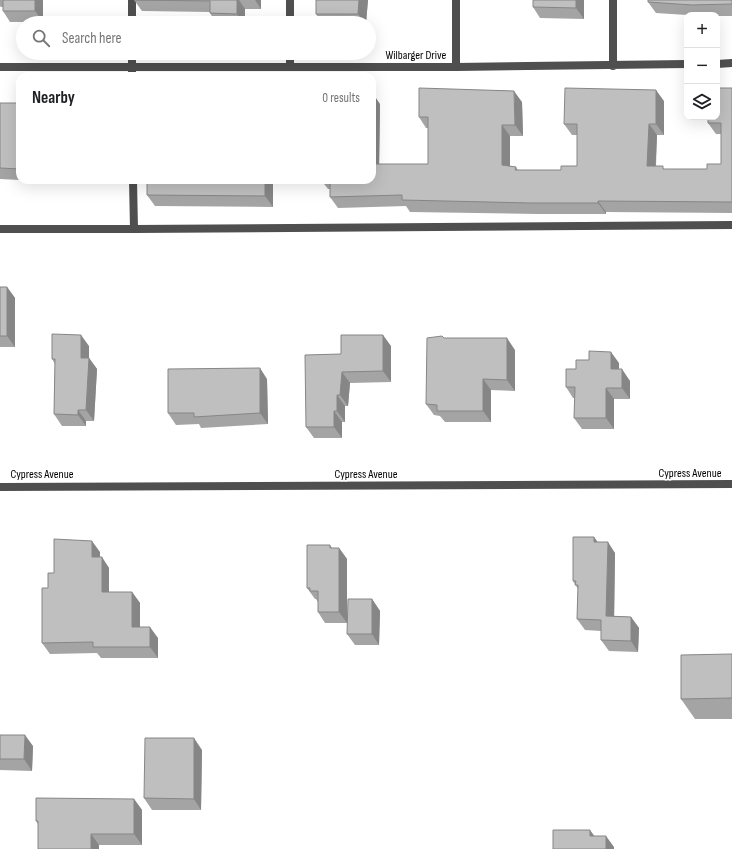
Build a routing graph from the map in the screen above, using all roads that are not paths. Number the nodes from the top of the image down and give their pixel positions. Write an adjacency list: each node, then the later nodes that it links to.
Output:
1 (132, 0): 5 (street)
2 (290, 0): 6 (street)
3 (456, 0): 16 (street)
4 (614, 0): 13 (street)
5 (132, 16)
6 (290, 16)
7 (132, 60): 15 (street)
8 (290, 60): 12 (street)
9 (732, 63): 11 (street)
10 (684, 64): 13 (street, Wilbarger Drive)
11 (720, 64)
12 (290, 66): 15 (street, Wilbarger Drive); 16 (street, Wilbarger Drive)
13 (613, 66): 16 (street, Wilbarger Drive)
14 (0, 67): 15 (street, Wilbarger Drive)
15 (132, 67): 17 (street)
16 (456, 67)
17 (132, 72)
18 (133, 184): 21 (street)
19 (732, 225): 21 (street)
20 (0, 229): 21 (street)
21 (134, 229)
22 (732, 484): 23 (street, Cypress Avenue)
23 (0, 487)

